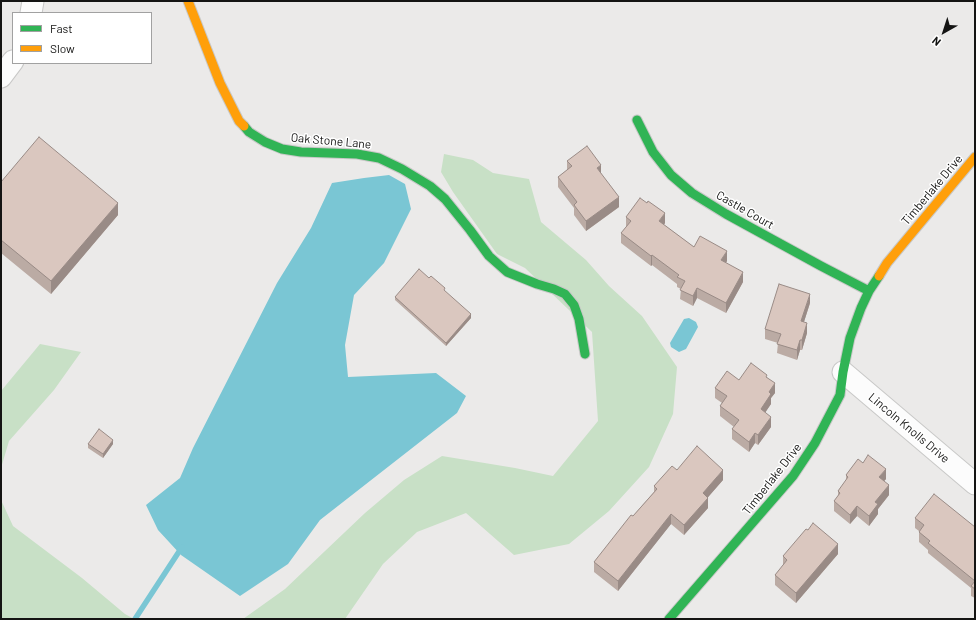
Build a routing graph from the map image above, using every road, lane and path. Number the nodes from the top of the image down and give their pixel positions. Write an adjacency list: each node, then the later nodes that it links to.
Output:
1 (33, 1): 3 (street)
2 (188, 1): 9 (street, Oak Stone Lane)
3 (31, 12)
4 (12, 62): 5 (street)
5 (1, 78)
6 (637, 120): 8 (street, Castle Court)
7 (975, 157): 8 (street, Timberlake Drive)
8 (869, 291): 10 (street, Timberlake Drive)
9 (585, 354)
10 (842, 372): 11 (street, Lincoln Knolls Drive); 12 (street, Timberlake Drive)
11 (975, 484)
12 (670, 619)

